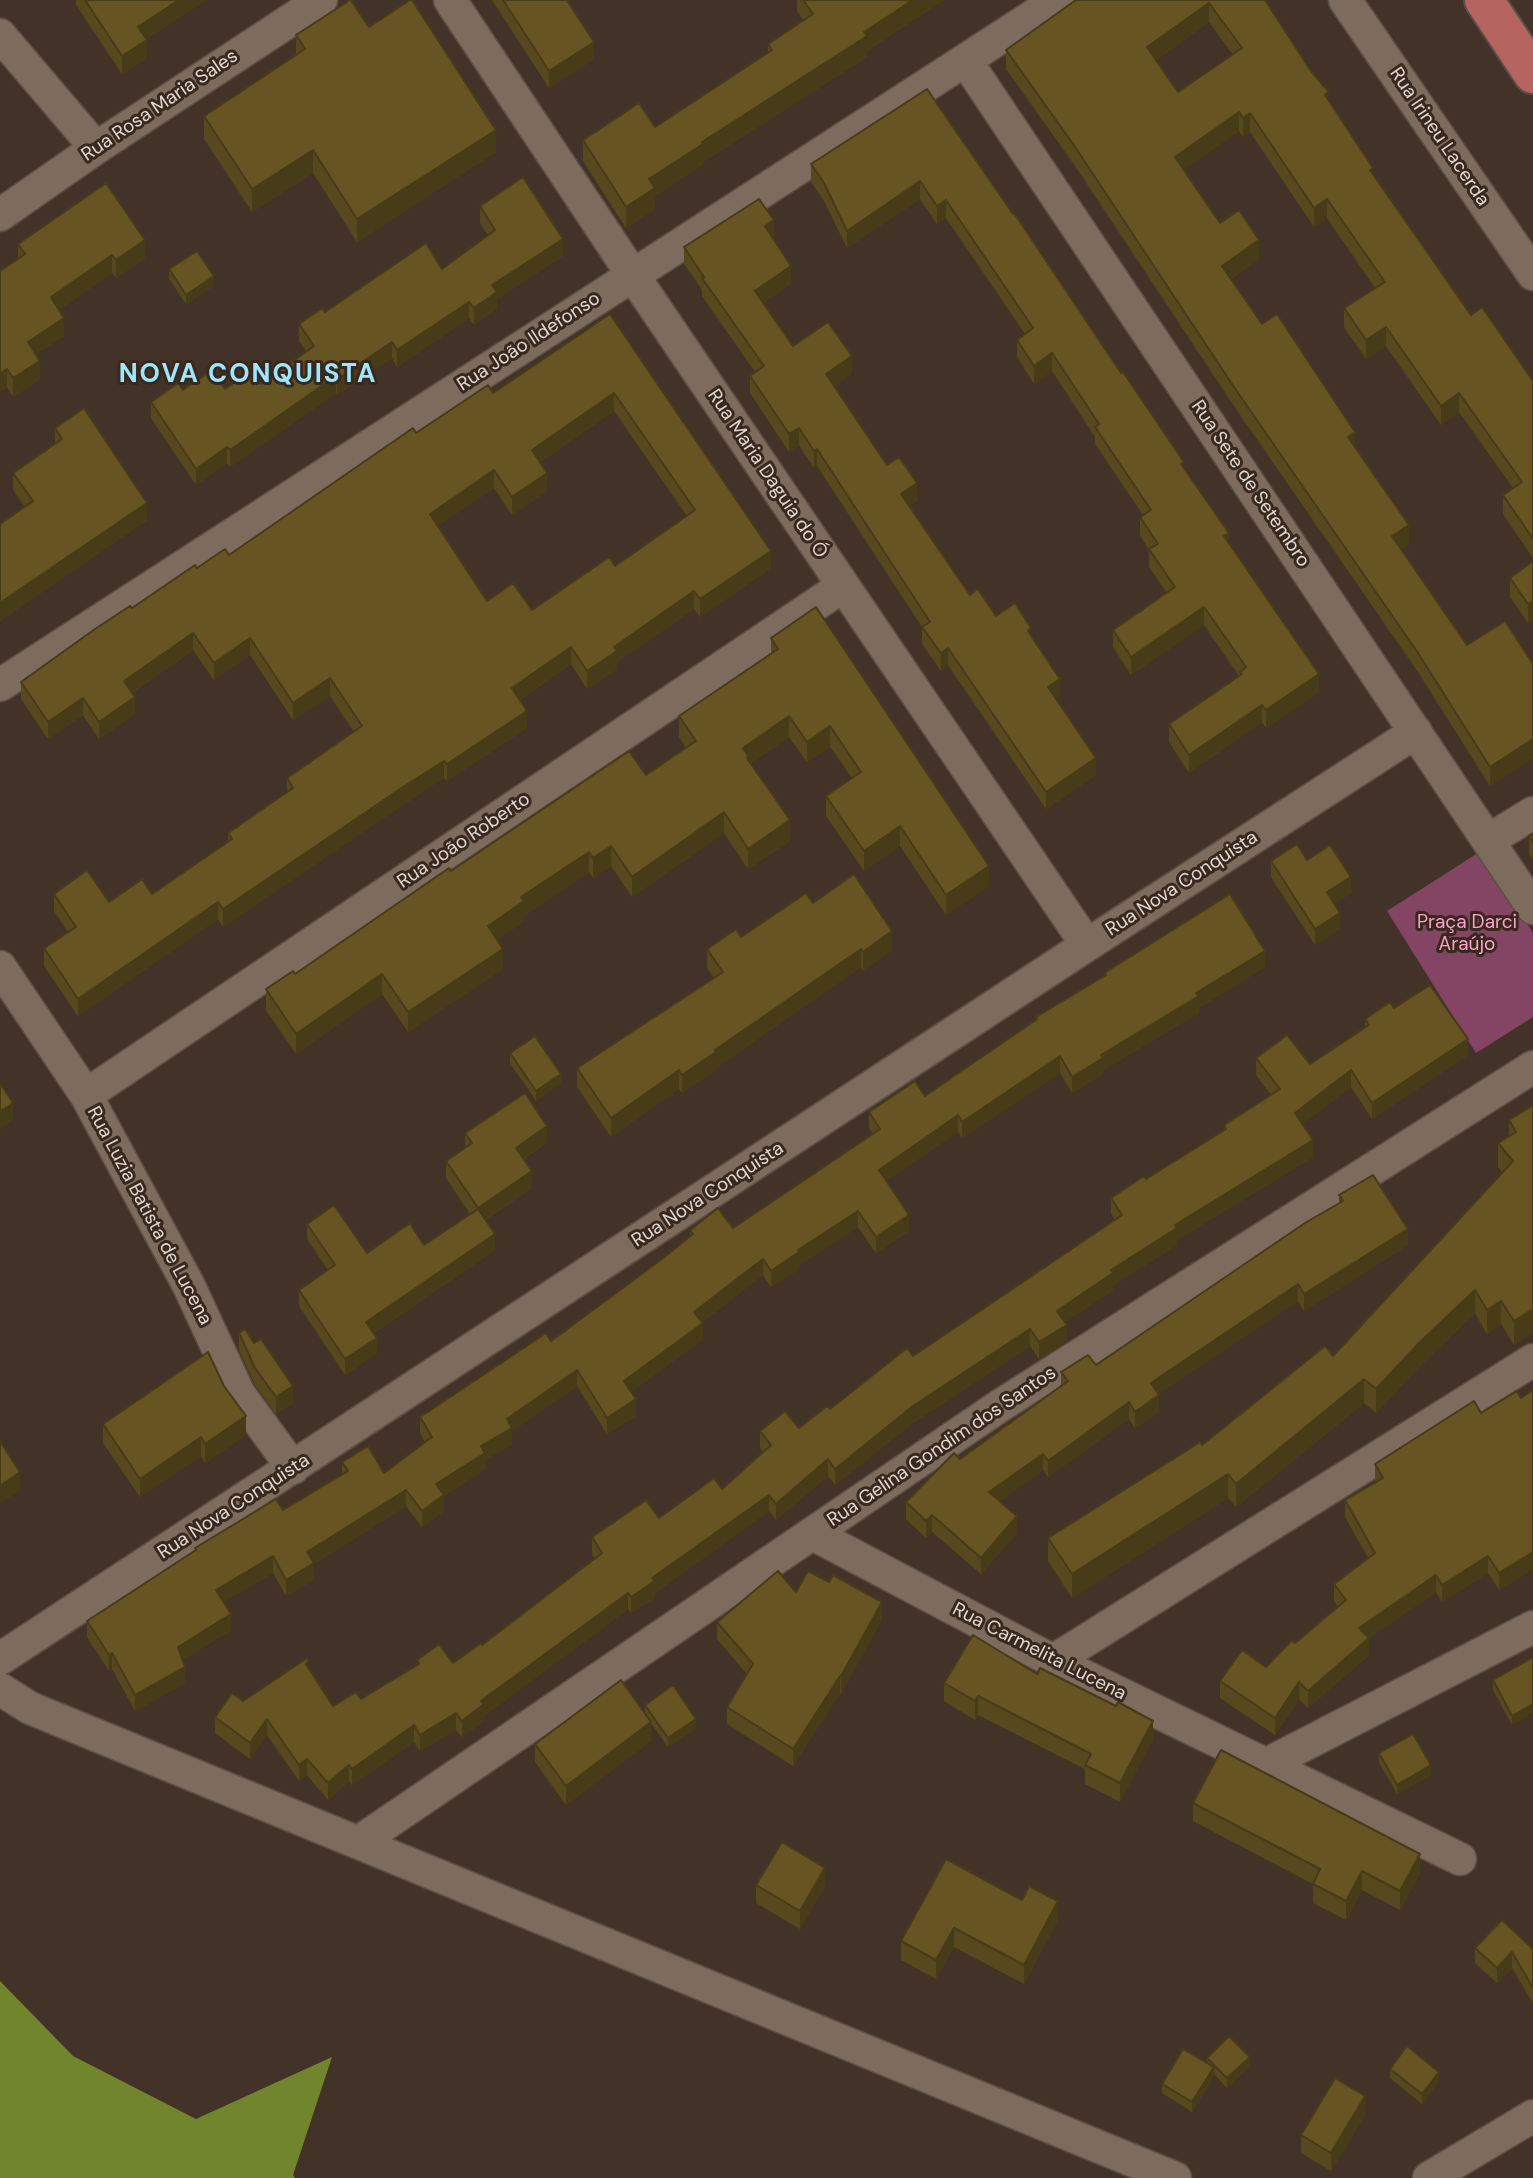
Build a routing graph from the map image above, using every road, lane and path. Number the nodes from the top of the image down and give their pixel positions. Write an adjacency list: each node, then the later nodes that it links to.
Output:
1 (321, 0): 9 (street, Rua Rosa Maria Sales)
2 (450, 0): 11 (street, Rua Maria Daguia do Ó)
3 (1058, 0): 7 (street, Rua João Ildefonso)
4 (1345, 0): 12 (street, Rua Irineu Lacerda)
5 (1484, 0): 8 (main road)
6 (0, 34): 9 (street)
7 (966, 61): 11 (street, Rua João Ildefonso); 15 (street, Rua Sete de Setembro)
8 (1533, 74)
9 (96, 148): 10 (street, Rua Rosa Maria Sales)
10 (0, 215)
11 (632, 274): 13 (street, Rua Maria Daguia do Ó); 14 (street, Rua João Ildefonso)
12 (1533, 274)
13 (843, 586): 19 (street, Rua Maria Daguia do Ó); 22 (street, Rua João Roberto)
14 (0, 685)
15 (1416, 732): 17 (street, Rua Sete de Setembro); 19 (street, Rua Nova Conquista)
16 (1533, 813): 17 (street)
17 (1489, 841): 18 (street, Rua Sete de Setembro)
18 (1533, 908)
19 (1087, 945): 24 (street, Rua Nova Conquista)
20 (0, 967): 22 (street, Rua Luzia Batista de Lucena)
21 (1533, 1067): 25 (street, Rua Gelina Gondim dos Santos)
22 (86, 1095): 24 (street, Rua Luzia Batista de Lucena)
23 (1533, 1360): 28 (street)
24 (293, 1468): 27 (street, Rua Nova Conquista)
25 (813, 1534): 28 (street, Rua Carmelita Lucena); 31 (street, Rua Gelina Gondim dos Santos)
26 (1533, 1627): 30 (street)
27 (0, 1659)
28 (1052, 1661): 30 (street, Rua Carmelita Lucena)
29 (0, 1689): 31 (street)
30 (1267, 1764): 32 (street, Rua Carmelita Lucena)
31 (359, 1842): 34 (street)
32 (1460, 1859)
33 (1533, 2116): 35 (street)
34 (1175, 2178)
35 (1429, 2178)

